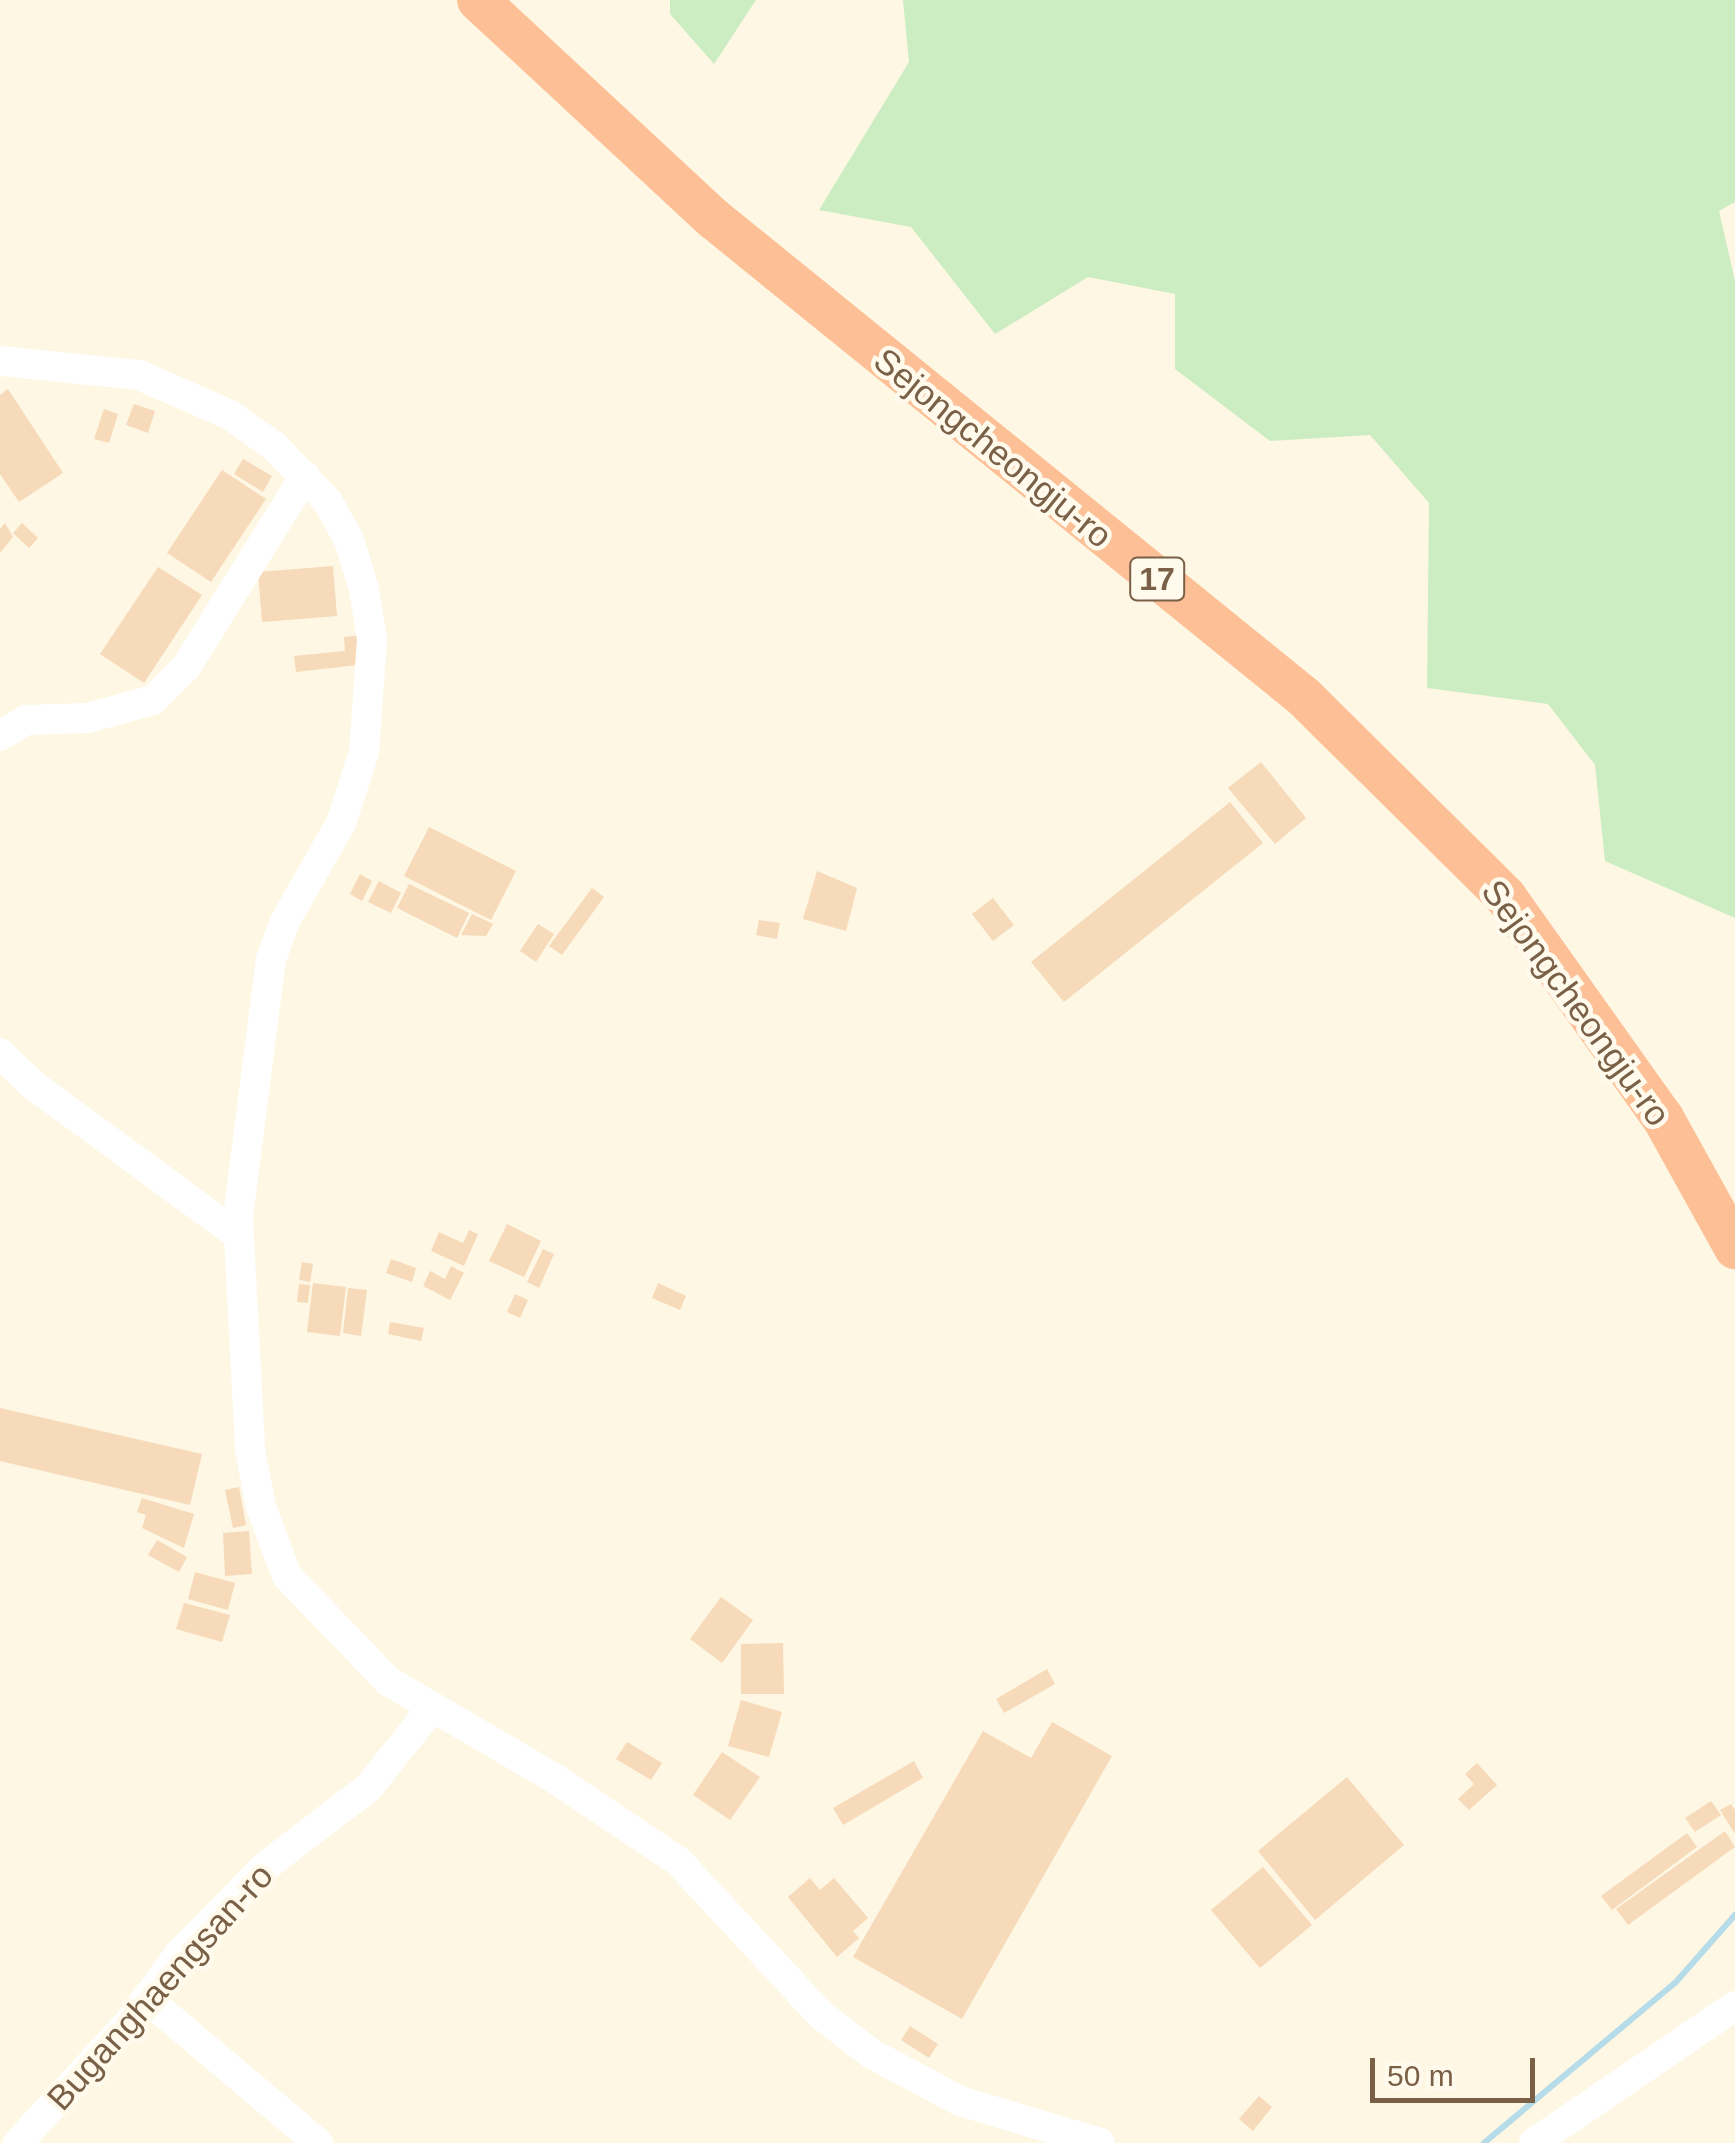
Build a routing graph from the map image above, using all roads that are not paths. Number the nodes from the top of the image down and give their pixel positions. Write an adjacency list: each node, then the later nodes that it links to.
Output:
1 (478, 0): 9 (highway, Sejongcheongju-ro / 17)
2 (517, 0): 7 (highway, Sejongcheongju-ro / 17)
3 (0, 362): 4 (street)
4 (305, 476): 5 (street); 8 (street)
5 (0, 736)
6 (0, 1053): 8 (street)
7 (1735, 1191)
8 (238, 1235): 10 (street)
9 (1735, 1248)
10 (432, 1708): 11 (street, Buganghaengsan-ro); 15 (street)
11 (146, 1998): 13 (street, Buganghaengsan-ro); 14 (street)
12 (1735, 2006): 16 (street)
13 (18, 2143)
14 (318, 2143)
15 (1100, 2143)
16 (1534, 2143)

